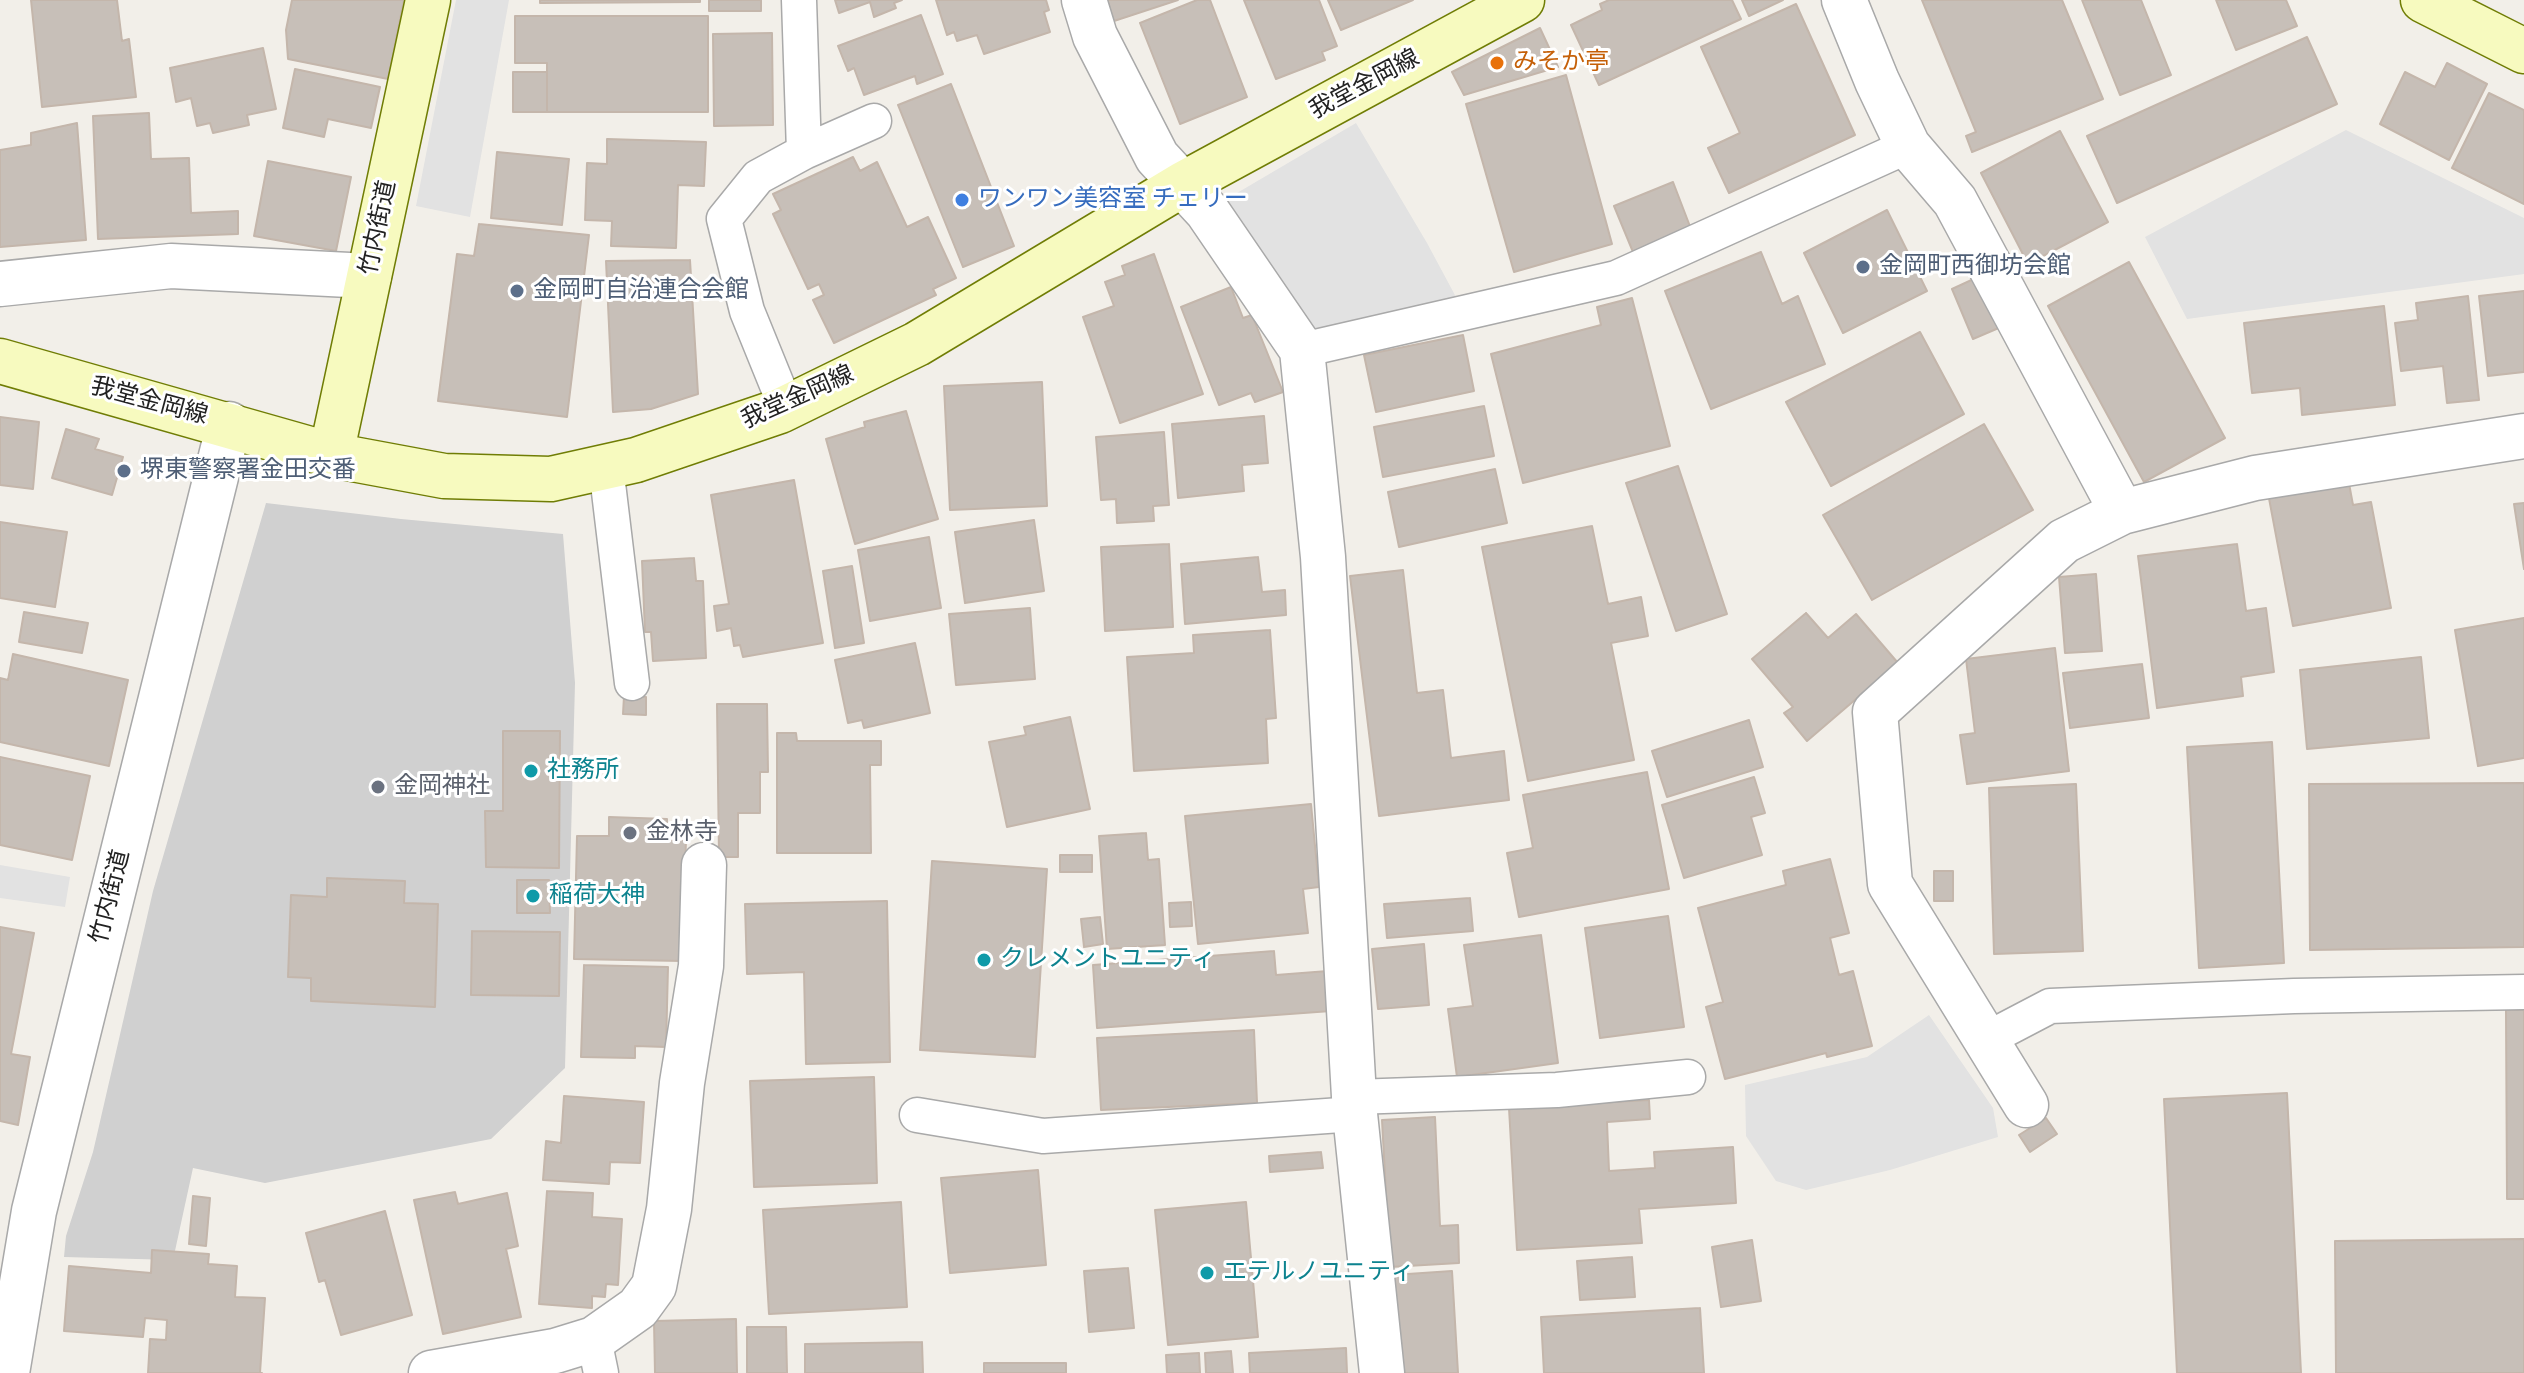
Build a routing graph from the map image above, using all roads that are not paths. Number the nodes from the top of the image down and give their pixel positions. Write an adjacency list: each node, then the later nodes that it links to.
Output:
1 (428, 0): 12 (main road, 竹内街道)
2 (799, 0): 10 (lane)
3 (1084, 0): 11 (street)
4 (1522, 0): 11 (main road, 我堂金岡線)
5 (1844, 0): 9 (street)
6 (2423, 0): 7 (main road)
7 (2524, 51)
8 (874, 121): 10 (lane)
9 (1908, 146): 14 (lane); 21 (street)
10 (804, 152): 16 (lane)
11 (1183, 184): 14 (street); 16 (main road, 我堂金岡線)
12 (369, 276): 13 (street); 19 (main road, 竹内街道)
13 (0, 284)
14 (1302, 350): 28 (street)
15 (0, 361): 17 (main road, 我堂金岡線)
16 (786, 407): 20 (main road, 我堂金岡線)
17 (229, 424): 19 (main road, 我堂金岡線); 31 (street, 竹内街道)
18 (2524, 436): 21 (street)
19 (331, 455): 20 (main road, 我堂金岡線)
20 (606, 467): 22 (lane)
21 (2122, 512): 25 (street)
22 (632, 683)
23 (704, 865): 30 (street)
24 (2524, 992): 25 (lane)
25 (1987, 1039): 27 (street)
26 (1688, 1077): 28 (lane)
27 (2026, 1105)
28 (1354, 1106): 29 (lane); 33 (street)
29 (917, 1115)
30 (598, 1356): 32 (street)
31 (7, 1373)
32 (431, 1373)
33 (1382, 1373)

